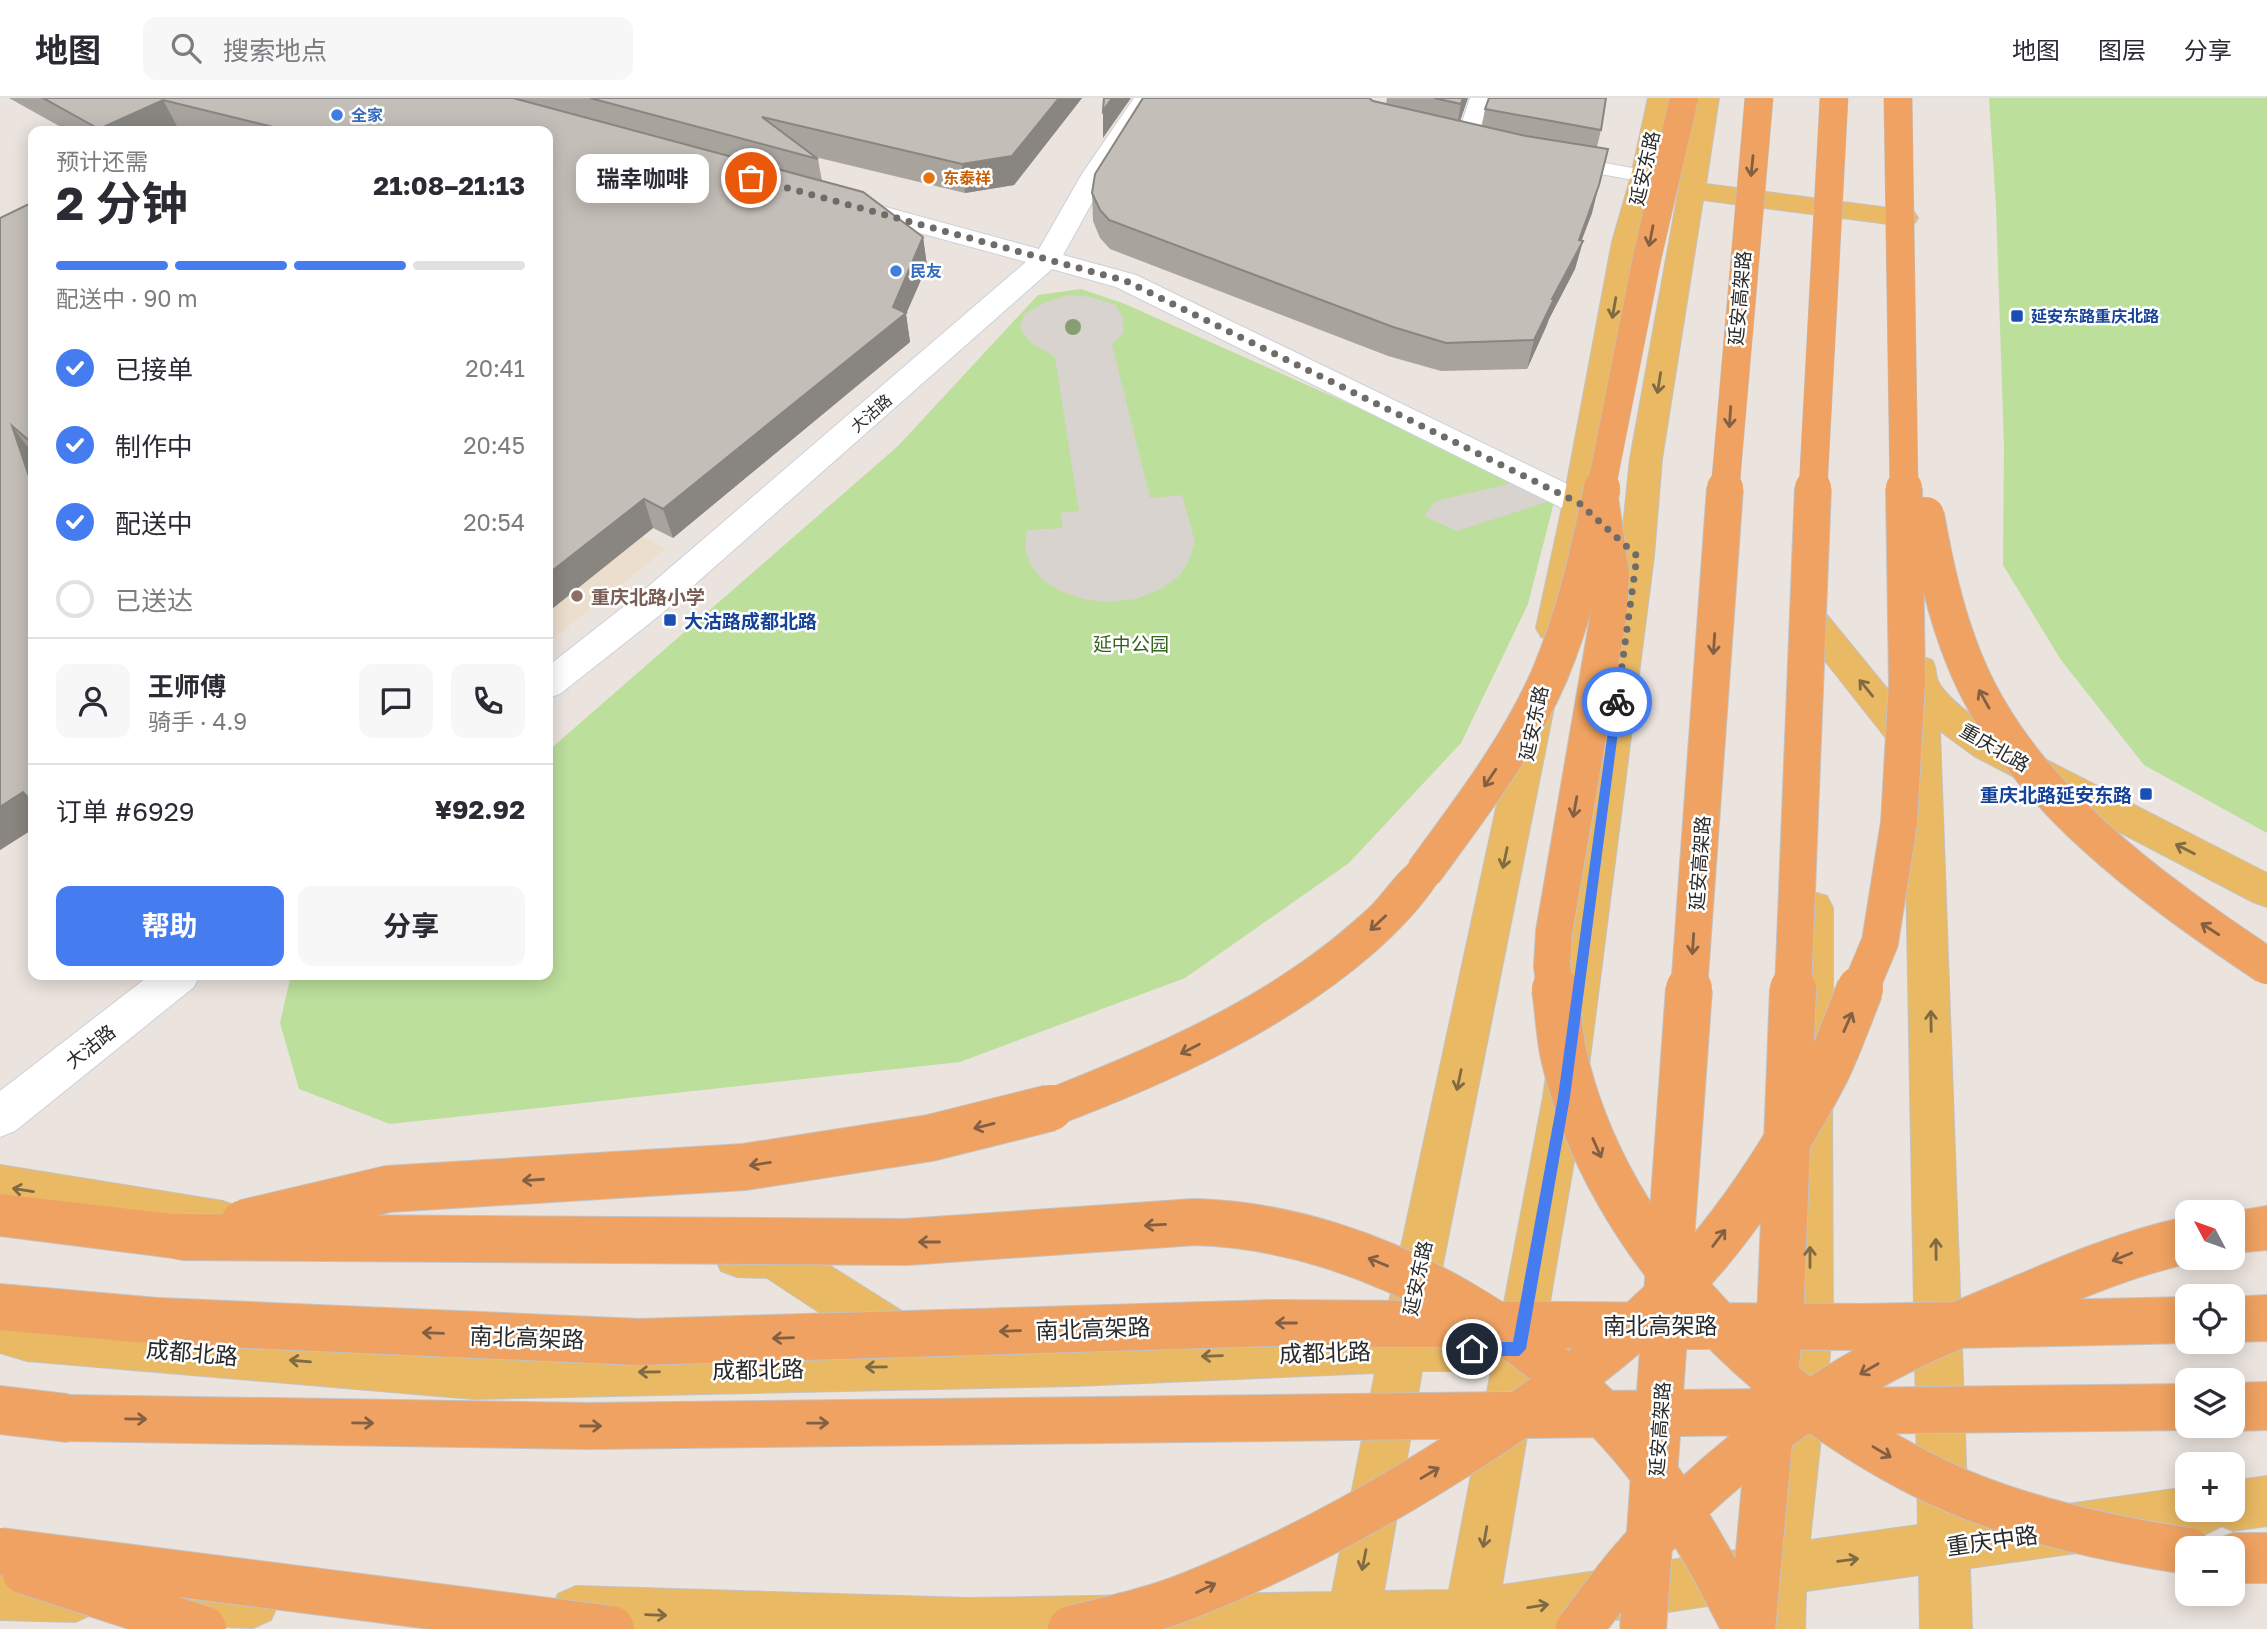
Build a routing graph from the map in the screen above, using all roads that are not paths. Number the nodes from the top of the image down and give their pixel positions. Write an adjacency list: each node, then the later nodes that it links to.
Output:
1 (1146, 98): 18 (street, 大沽路)
2 (1480, 98): 11 (lane)
3 (1660, 98): 13 (main road, 延安东路)
4 (1684, 98): 21 (highway, one-way to 21, bridge)
5 (1707, 98): 14 (main road)
6 (1759, 98): 71 (highway, 延安高架路, one-way to 71, bridge)
7 (1834, 98): 73 (highway, bridge)
8 (1839, 98): 16 (main road)
9 (1898, 98): 19 (highway, bridge)
10 (1904, 98): 17 (main road)
11 (1487, 148)
12 (1545, 159): 13 (lane)
13 (1644, 176): 21 (main road, 延安东路, one-way to 21)
14 (1690, 190): 16 (main road); 20 (main road, one-way to 20)
15 (818, 197): 18 (street)
16 (1835, 208): 17 (main road); 23 (main road)
17 (1904, 218): 25 (main road)
18 (1047, 259): 21 (street); 24 (street, 大沽路)
19 (1905, 403): 28 (highway, one-way to 19, bridge); 69 (highway, one-way to 19, bridge)
20 (1646, 459): 21 (main road); 22 (main road)
21 (1589, 500): 22 (main road); 35 (highway, one-way to 35, bridge); 47 (main road, 延安东路, one-way to 47); 58 (highway, one-way to 58, bridge)
22 (1637, 556): 48 (main road)
23 (1815, 624): 26 (main road, one-way to 23); 45 (main road, one-way to 23)
24 (553, 681)
25 (1921, 685): 26 (main road); 27 (main road, 重庆北路, one-way to 25)
26 (1924, 760): 41 (main road, one-way to 26)
27 (2267, 891)
28 (2267, 966)
29 (174, 980): 30 (street, 大沽路)
30 (0, 1116)
31 (0, 1186): 49 (main road, one-way to 31)
32 (0, 1215): 35 (highway)
33 (2267, 1228): 34 (highway)
34 (2245, 1230)
35 (181, 1237): 72 (highway, one-way to 35, bridge)
36 (2175, 1243): 70 (highway, one-way to 70, bridge)
37 (2267, 1296): 38 (main road)
38 (2245, 1297)
39 (2175, 1302): 41 (main road)
40 (0, 1307): 44 (highway, 南北高架路, one-way to 40, bridge)
41 (1938, 1317): 45 (main road); 57 (main road)
42 (2267, 1318): 43 (highway)
43 (2245, 1319)
44 (2175, 1320)
45 (1810, 1326): 48 (main road, 成都北路); 63 (main road)
46 (0, 1330): 49 (main road, 成都北路, one-way to 46)
47 (1403, 1348): 48 (main road, 成都北路); 49 (main road, 成都北路, one-way to 49); 66 (main road, 延安东路, one-way to 66)
48 (1519, 1349): 65 (main road, one-way to 65)
49 (944, 1365)
50 (2267, 1406): 52 (highway)
51 (2175, 1407): 53 (highway, one-way to 51, bridge)
52 (2245, 1407)
53 (0, 1410)
54 (2267, 1502): 55 (main road)
55 (2245, 1505)
56 (2175, 1514): 57 (main road, 重庆中路)
57 (1944, 1547): 63 (main road, 重庆中路, one-way to 57); 75 (main road)
58 (2175, 1549)
59 (0, 1551): 68 (highway, bridge)
60 (2245, 1558): 61 (highway)
61 (2267, 1558)
62 (0, 1562): 67 (highway, bridge)
63 (1781, 1569): 65 (main road, 重庆中路, one-way to 63); 74 (main road)
64 (0, 1594): 66 (main road, one-way to 66)
65 (1470, 1622): 66 (main road)
66 (1352, 1623)
67 (203, 1629)
68 (611, 1629)
69 (1071, 1629)
70 (1579, 1629)
71 (1643, 1629)
72 (1746, 1629)
73 (1752, 1629)
74 (1779, 1629)
75 (1947, 1629)

